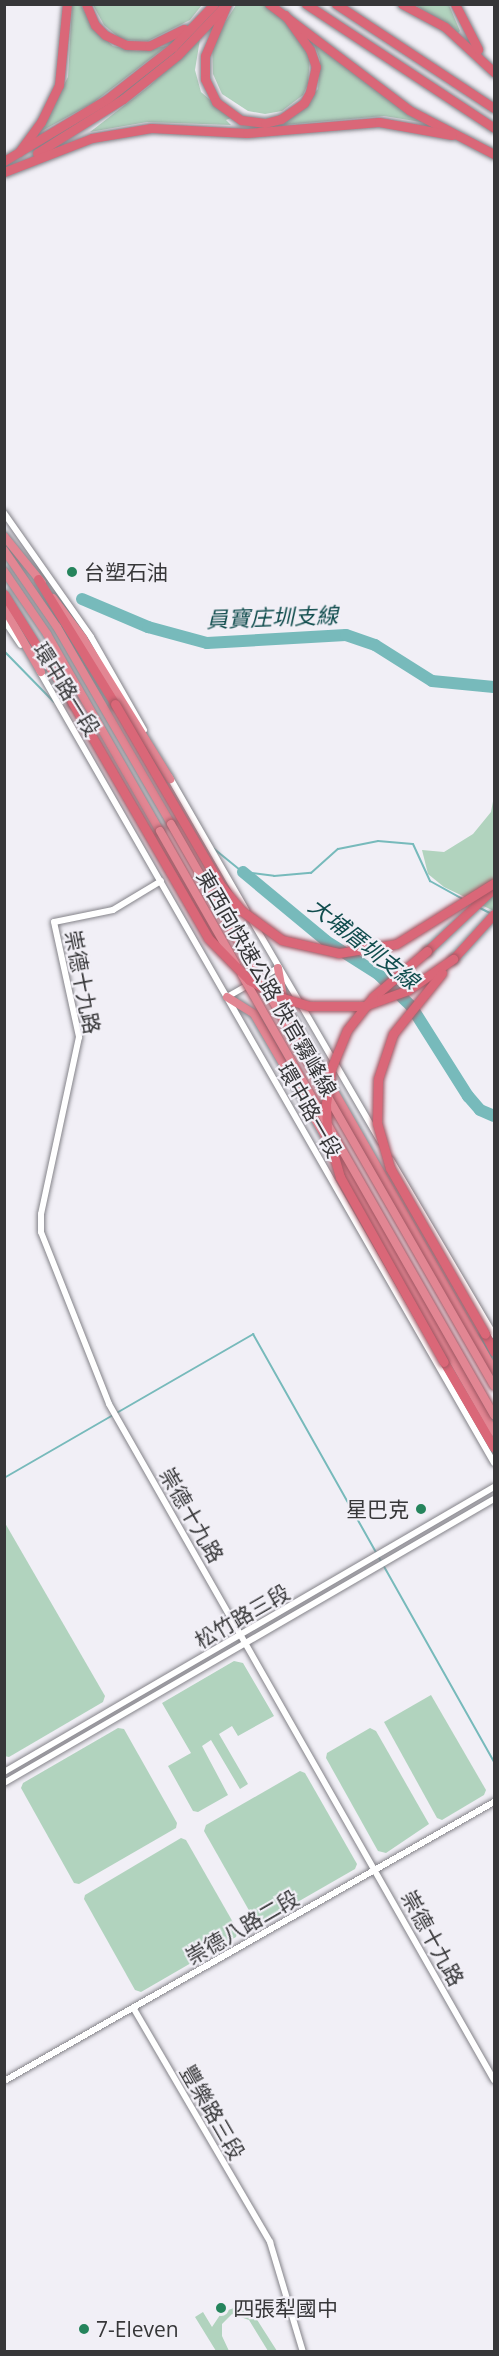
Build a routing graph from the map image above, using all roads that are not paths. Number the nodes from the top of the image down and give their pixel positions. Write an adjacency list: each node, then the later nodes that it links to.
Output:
1 (67, 4): 17 (highway)
2 (86, 4): 9 (highway)
3 (227, 4): 10 (highway); 19 (highway)
4 (269, 4): 10 (highway)
5 (306, 4): 14 (highway)
6 (336, 4): 13 (highway)
7 (402, 4): 11 (highway)
8 (455, 4): 11 (highway)
9 (213, 6): 17 (highway)
10 (285, 15): 15 (highway)
11 (488, 64): 12 (highway)
12 (495, 72)
13 (495, 108)
14 (495, 128)
15 (452, 135): 16 (highway); 19 (highway)
16 (495, 154)
17 (15, 157): 18 (highway)
18 (4, 161)
19 (8, 170)
20 (4, 513): 29 (street, 環中路一段)
21 (4, 536): 24 (highway)
22 (4, 550): 40 (highway, 東西向快速公路 快官霧峰線, bridge)
23 (4, 571): 41 (highway, 東西向快速公路 快官霧峰線, bridge)
24 (38, 579): 29 (highway); 31 (highway, bridge)
25 (4, 594): 34 (highway, bridge)
26 (4, 608): 28 (highway)
27 (4, 620): 28 (street, 環中路一段)
28 (41, 672): 30 (street, 環中路一段)
29 (170, 779): 35 (street, 環中路一段)
30 (161, 881): 36 (street, 環中路一段); 47 (street, 崇德十九路)
31 (495, 883)
32 (495, 888): 43 (highway, bridge)
33 (495, 914): 34 (highway)
34 (453, 959): 38 (highway, bridge)
35 (278, 968): 36 (street); 37 (street, 環中路一段); 39 (highway)
36 (227, 998): 42 (highway); 44 (street, 環中路一段)
37 (495, 1335)
38 (495, 1352)
39 (495, 1370)
40 (495, 1386)
41 (495, 1415)
42 (495, 1432)
43 (495, 1448)
44 (495, 1463)
45 (495, 1487): 47 (street, 松竹路三段)
46 (495, 1499): 48 (street, 松竹路三段)
47 (242, 1635): 48 (street, 崇德十九路); 49 (street, 松竹路三段)
48 (246, 1643): 50 (street, 松竹路三段); 52 (street, 崇德十九路)
49 (4, 1772)
50 (5, 1782)
51 (495, 1802): 52 (street, 崇德八路二段)
52 (375, 1870): 53 (street, 崇德八路二段); 55 (street, 崇德十九路)
53 (134, 2009): 54 (street, 崇德八路二段); 56 (street, 豐樂路三段)
54 (6, 2080)
55 (495, 2080)
56 (303, 2352)

